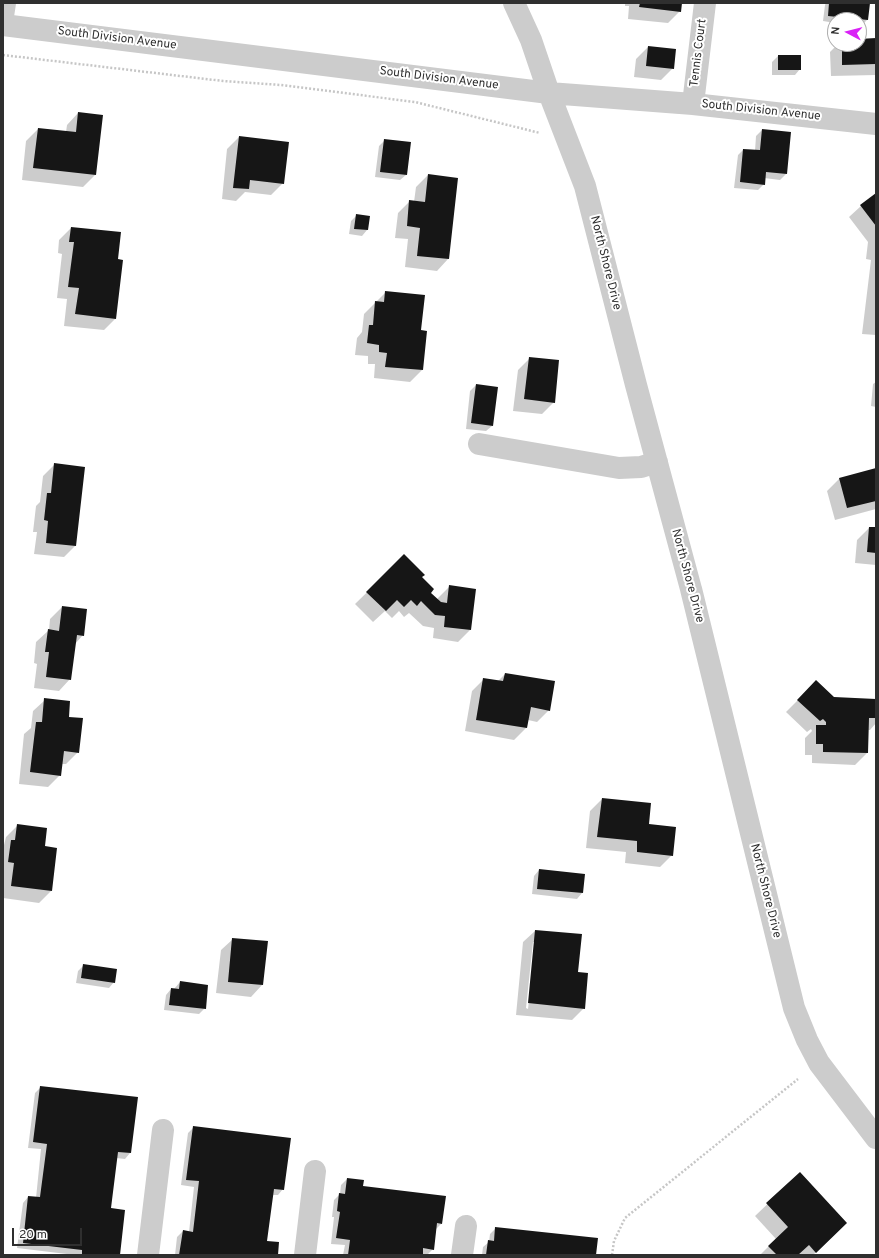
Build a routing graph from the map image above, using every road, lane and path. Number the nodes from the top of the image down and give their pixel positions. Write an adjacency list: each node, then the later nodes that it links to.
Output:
1 (5, 3): 4 (street)
2 (514, 3): 7 (street, North Shore Drive)
3 (705, 3): 8 (street, Tennis Court)
4 (3, 16)
5 (3, 25): 7 (street, South Division Avenue)
6 (3, 54): 10 (path)
7 (549, 93): 8 (street, South Division Avenue); 10 (street, North Shore Drive)
8 (693, 104): 9 (street, South Division Avenue)
9 (876, 124)
10 (567, 140): 12 (street, North Shore Drive)
11 (479, 444): 12 (street)
12 (657, 462): 15 (street, North Shore Drive)
13 (798, 1079): 21 (path)
14 (163, 1130): 18 (street)
15 (876, 1138)
16 (316, 1170): 19 (street)
17 (466, 1226): 20 (street)
18 (148, 1255)
19 (305, 1255)
20 (462, 1255)
21 (612, 1255)

